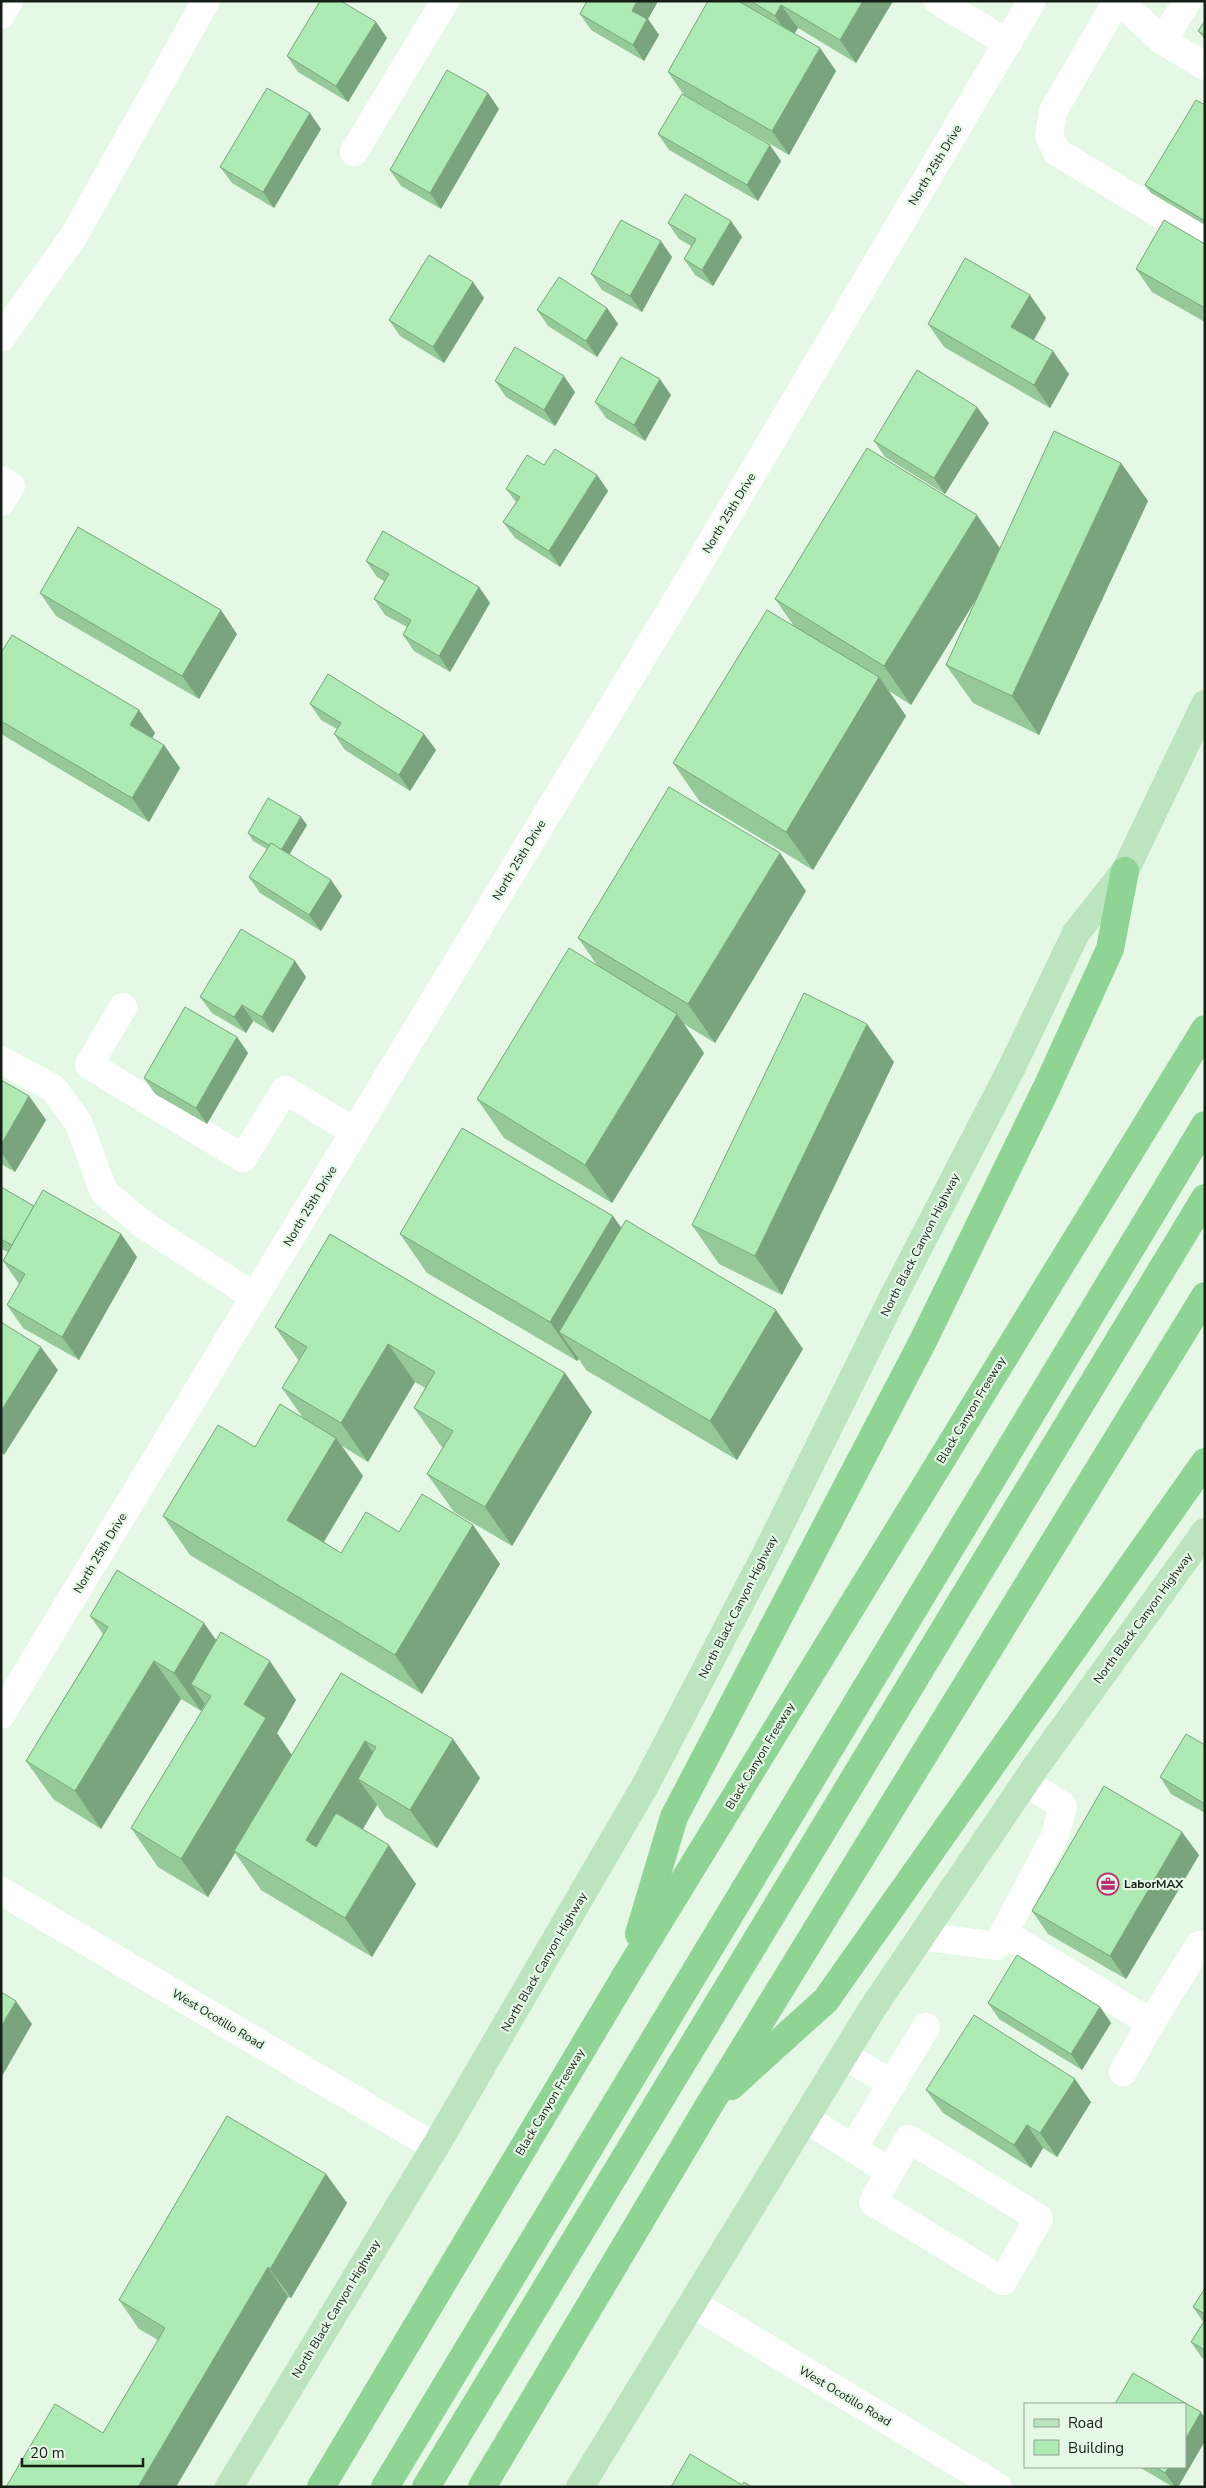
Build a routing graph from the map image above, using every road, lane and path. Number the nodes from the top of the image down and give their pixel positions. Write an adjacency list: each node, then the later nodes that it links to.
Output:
1 (9, 1): 8 (street)
2 (206, 1): 14 (street)
3 (445, 1): 12 (street)
4 (938, 1): 10 (street)
5 (1032, 1): 10 (street, North 25th Drive)
6 (1118, 1): 9 (street); 13 (street)
7 (1187, 1): 9 (street)
8 (1, 15)
9 (1163, 41): 11 (street)
10 (1008, 43): 21 (street, North 25th Drive)
11 (1205, 66)
12 (354, 152)
13 (1205, 241)
14 (1, 338)
15 (1205, 704): 16 (main road, North Black Canyon Highway)
16 (1125, 871): 33 (highway); 41 (main road, North Black Canyon Highway)
17 (123, 1007): 21 (street)
18 (1205, 1029): 33 (highway, Black Canyon Freeway)
19 (1, 1060): 24 (street)
20 (1205, 1125): 47 (highway)
21 (355, 1132): 24 (street, North 25th Drive)
22 (1205, 1198): 48 (highway)
23 (1205, 1296): 39 (highway)
24 (255, 1297): 27 (street, North 25th Drive)
25 (1205, 1462): 39 (highway)
26 (1205, 1532): 28 (main road, North Black Canyon Highway)
27 (1, 1715)
28 (1025, 1782): 30 (street); 31 (main road, North Black Canyon Highway)
29 (1, 1891): 41 (street, West Ocotillo Road)
30 (1004, 1933): 31 (street); 34 (street)
31 (920, 1936): 36 (main road, North Black Canyon Highway)
32 (1199, 1945): 34 (street)
33 (628, 1972): 46 (highway, Black Canyon Freeway)
34 (1152, 2023): 37 (street)
35 (926, 2027): 38 (street)
36 (844, 2055): 38 (street); 40 (main road, North Black Canyon Highway)
37 (1123, 2072)
38 (892, 2084): 42 (street)
39 (708, 2107): 49 (highway)
40 (805, 2118): 42 (street); 44 (main road, North Black Canyon Highway)
41 (435, 2147): 45 (main road, North Black Canyon Highway)
42 (853, 2148): 43 (street)
43 (890, 2172): 43 (street)
44 (692, 2303): 50 (main road, North Black Canyon Highway); 51 (street, West Ocotillo Road)
45 (229, 2487)
46 (321, 2487)
47 (385, 2487)
48 (426, 2487)
49 (482, 2487)
50 (580, 2487)
51 (998, 2487)

